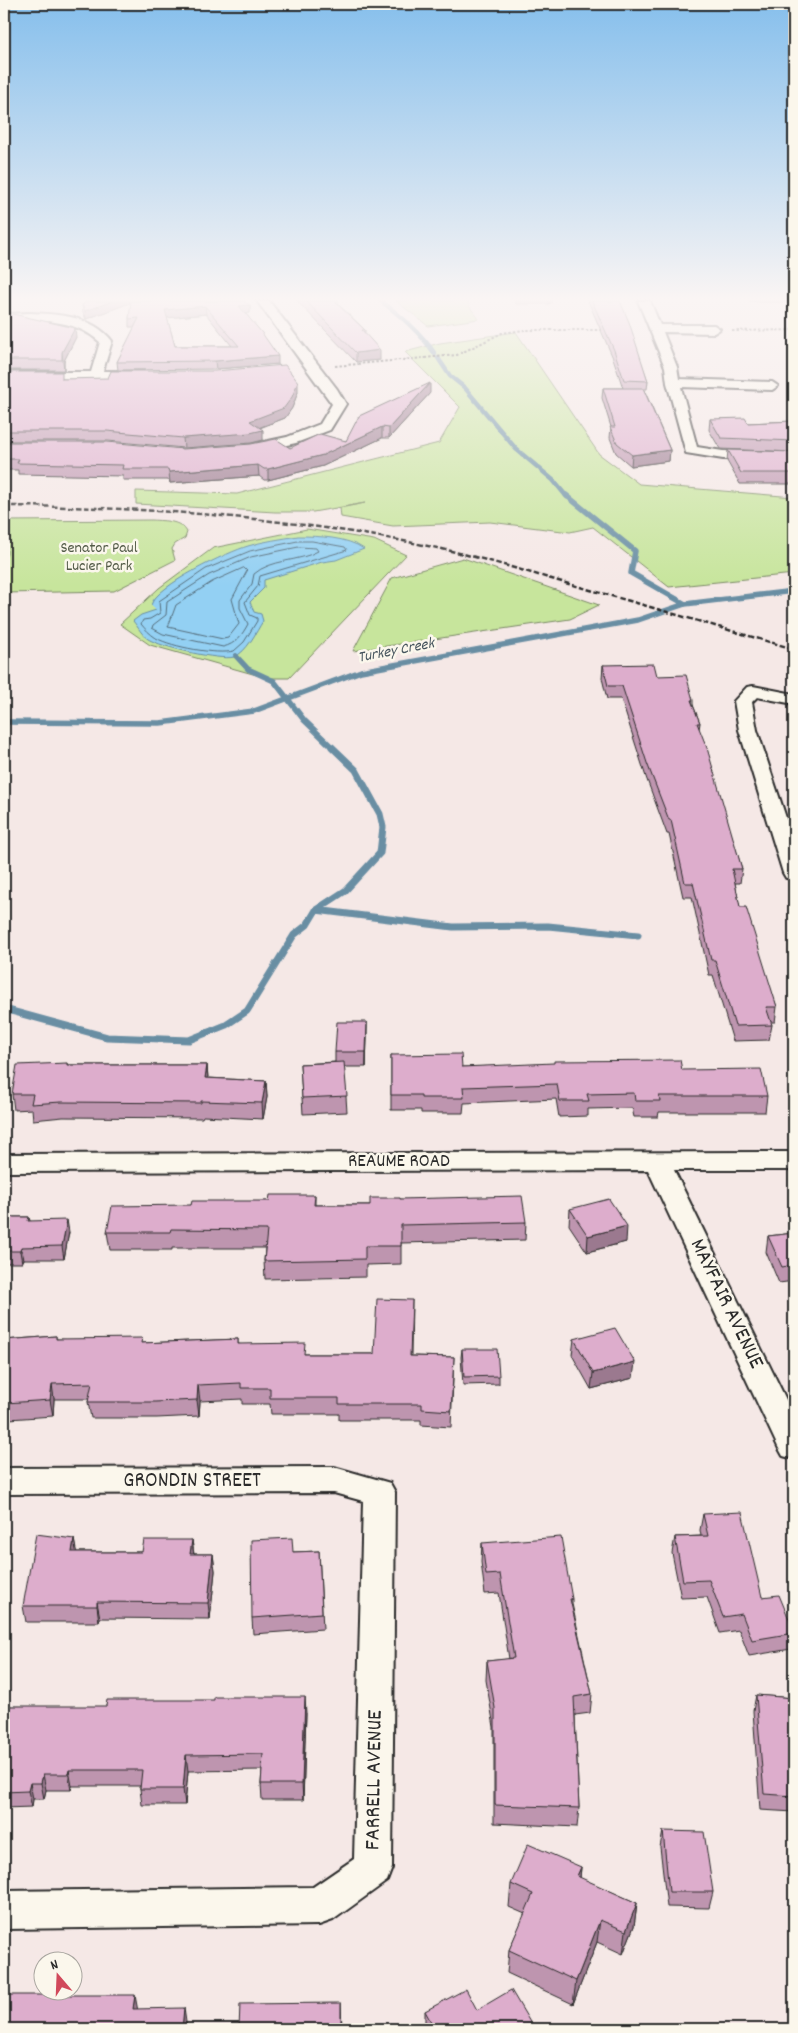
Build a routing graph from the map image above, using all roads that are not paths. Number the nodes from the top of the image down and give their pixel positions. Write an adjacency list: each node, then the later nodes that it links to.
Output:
1 (334, 396): 3 (street)
2 (676, 396): 4 (street)
3 (234, 451)
4 (794, 457)
5 (794, 698): 6 (street)
6 (794, 873)
7 (794, 1161): 8 (street, REAUME ROAD)
8 (657, 1162): 9 (street, REAUME ROAD); 10 (street, MAYFAIR AVENUE)
9 (4, 1163)
10 (794, 1447)
11 (4, 1481): 12 (street, GRONDIN STREET)
12 (379, 1492): 13 (street, FARRELL AVENUE)
13 (4, 1910)

